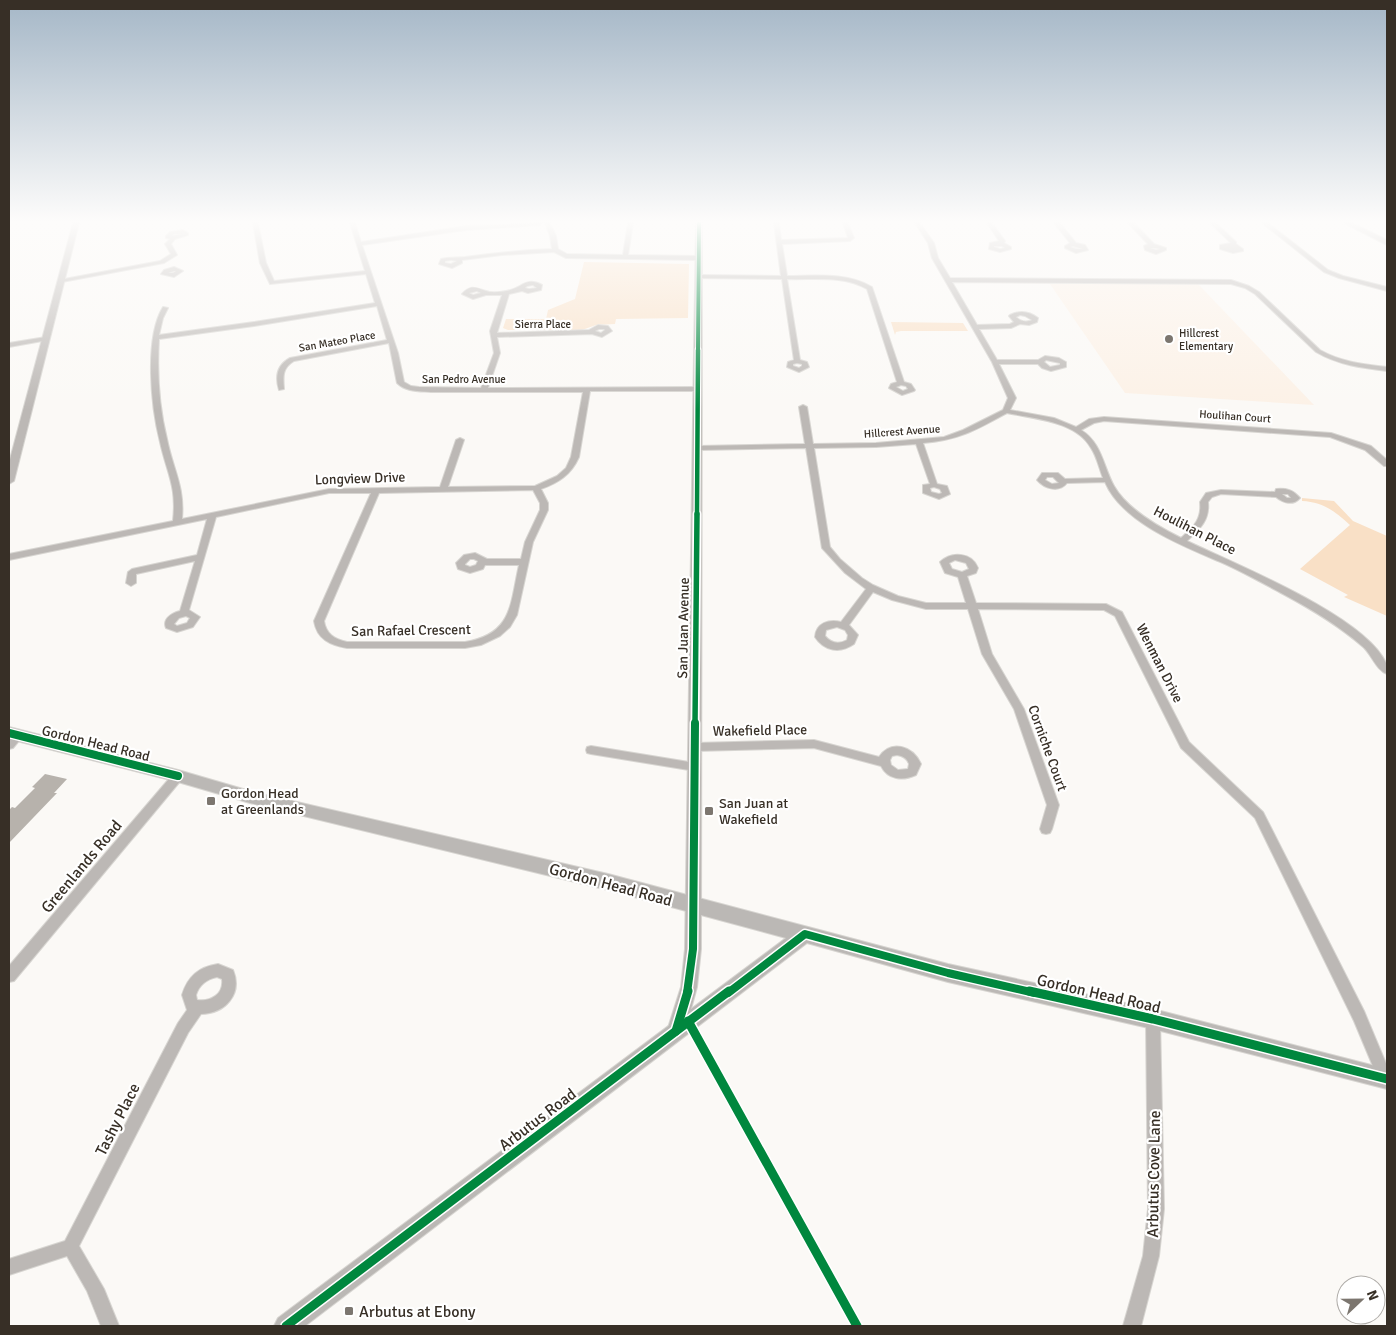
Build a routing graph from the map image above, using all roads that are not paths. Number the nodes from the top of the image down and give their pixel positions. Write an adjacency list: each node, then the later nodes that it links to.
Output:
1 (61, 285): 18 (street)
2 (373, 285): 11 (street, San Pedro Avenue)
3 (698, 285): 28 (street, San Juan Avenue)
4 (785, 285): 21 (street)
5 (867, 285): 25 (street)
6 (950, 285): 14 (street)
7 (1242, 285): 24 (street)
8 (522, 289): 10 (street)
9 (485, 293): 10 (street)
10 (506, 293): 16 (street)
11 (379, 304): 17 (street); 19 (street, San Pedro Avenue)
12 (165, 308): 17 (street)
13 (1020, 322): 14 (street)
14 (975, 327): 22 (street)
15 (592, 332): 16 (street, Sierra Place)
16 (493, 335): 29 (street)
17 (156, 337): 47 (street)
18 (46, 339): 20 (street); 39 (street)
19 (391, 341): 27 (street, San Mateo Place); 29 (street, San Pedro Avenue)
20 (9, 345)
21 (797, 361)
22 (995, 362): 23 (street); 31 (street)
23 (1040, 362)
24 (1387, 369)
25 (901, 383)
26 (587, 388): 28 (street, San Pedro Avenue); 29 (street, San Pedro Avenue); 42 (street, Longview Drive)
27 (281, 389)
28 (698, 389): 36 (street, San Juan Avenue)
29 (484, 390)
30 (803, 407): 35 (street, Wenman Drive)
31 (1006, 411): 32 (street, Houlihan Place); 34 (street, Hillcrest Avenue)
32 (1076, 430): 37 (street, Houlihan Court); 38 (street, Houlihan Place)
33 (460, 440): 44 (street)
34 (919, 442): 35 (street, Hillcrest Avenue); 41 (street)
35 (808, 447): 36 (street, Hillcrest Avenue); 55 (street, Wenman Drive)
36 (698, 448): 61 (street, San Juan Avenue)
37 (1387, 464)
38 (1107, 480): 40 (street); 48 (street, Houlihan Place)
39 (9, 481)
40 (1063, 481)
41 (934, 485)
42 (536, 488): 44 (street, Longview Drive); 52 (street, San Rafael Crescent)
43 (376, 490): 44 (street, Longview Drive); 46 (street, Longview Drive); 52 (street, San Rafael Crescent)
44 (442, 490)
45 (1278, 495): 48 (street)
46 (213, 514): 47 (street, Longview Drive); 50 (street)
47 (177, 522): 49 (street, Longview Drive)
48 (1182, 541): 59 (street, Houlihan Place)
49 (9, 557)
50 (200, 557): 54 (street); 57 (street)
51 (483, 562): 52 (street)
52 (523, 562)
53 (962, 576): 56 (street, Corniche Court)
54 (131, 584)
55 (871, 588): 56 (street, Wenman Drive); 58 (street)
56 (972, 607): 66 (street, Corniche Court); 73 (street, Wenman Drive)
57 (184, 613)
58 (843, 626)
59 (1387, 670)
60 (12, 738): 65 (main road, Gordon Head Road)
61 (695, 747): 63 (street, Wakefield Place); 64 (street, San Juan Avenue)
62 (591, 750): 64 (street)
63 (884, 763)
64 (695, 767): 67 (street, San Juan Avenue)
65 (178, 776): 67 (main road, Gordon Head Road); 69 (street, Greenlands Road)
66 (1046, 829)
67 (693, 906): 68 (main road, Gordon Head Road); 72 (street, San Juan Avenue)
68 (805, 934): 71 (main road, Gordon Head Road); 72 (main road, Arbutus Road)
69 (9, 976)
70 (197, 1008): 74 (street, Tashy Place)
71 (1152, 1019): 73 (main road, Gordon Head Road); 78 (street, Arbutus Cove Lane)
72 (676, 1031): 77 (main road, Arbutus Road)
73 (1386, 1079)
74 (70, 1247): 75 (street); 76 (street)
75 (9, 1267)
76 (110, 1326)
77 (286, 1326)
78 (1132, 1326)

